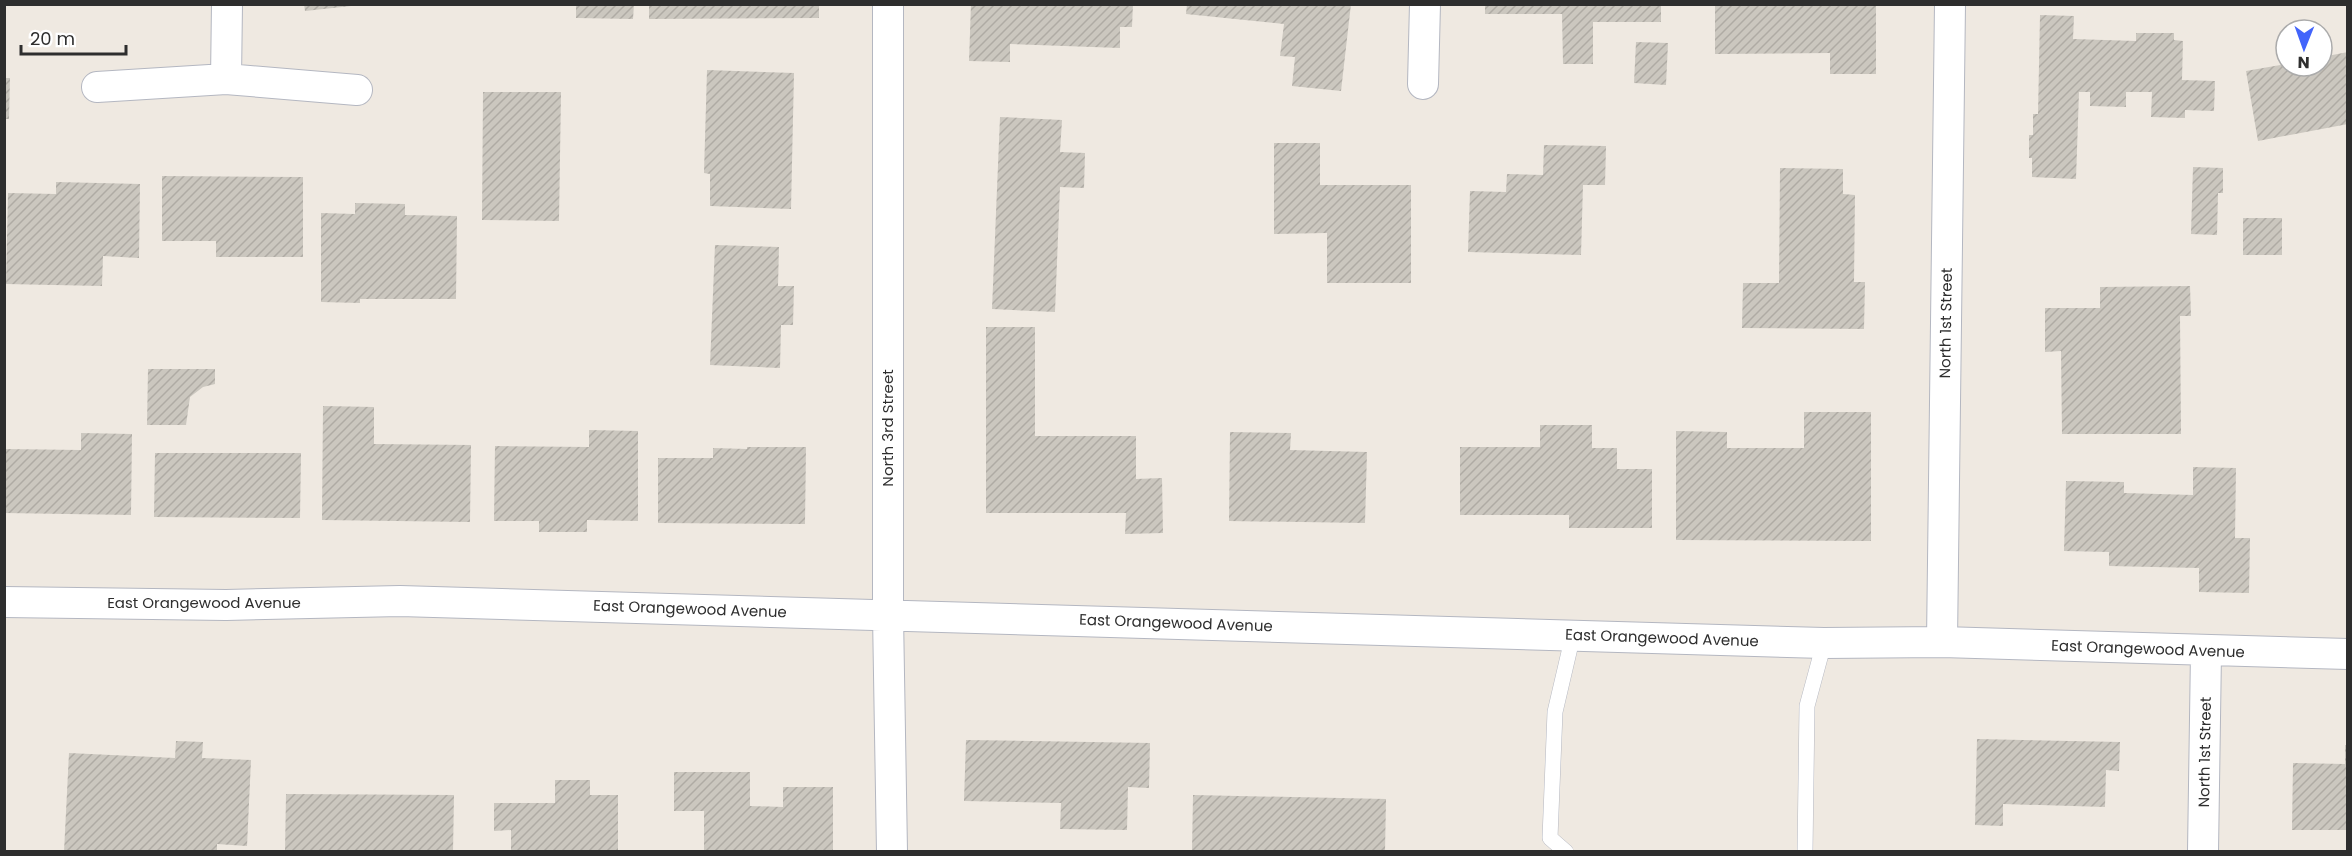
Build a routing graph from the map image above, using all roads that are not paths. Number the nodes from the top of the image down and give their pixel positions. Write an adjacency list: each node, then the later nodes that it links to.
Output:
1 (227, 4): 5 (street)
2 (888, 4): 10 (street, North 3rd Street)
3 (1425, 4): 6 (street)
4 (1950, 4): 12 (street, North 1st Street)
5 (226, 79): 7 (street); 8 (street)
6 (1423, 84)
7 (97, 87)
8 (357, 90)
9 (4, 602): 10 (street, East Orangewood Avenue)
10 (888, 615): 11 (street, East Orangewood Avenue); 16 (street, North 3rd Street)
11 (1573, 635): 13 (street, East Orangewood Avenue); 17 (lane)
12 (1942, 642): 13 (street, East Orangewood Avenue); 14 (street, East Orangewood Avenue)
13 (1824, 643): 18 (lane)
14 (2206, 652): 15 (street, East Orangewood Avenue); 19 (street, North 1st Street)
15 (2348, 654)
16 (892, 852)
17 (1566, 852)
18 (1805, 852)
19 (2203, 852)

